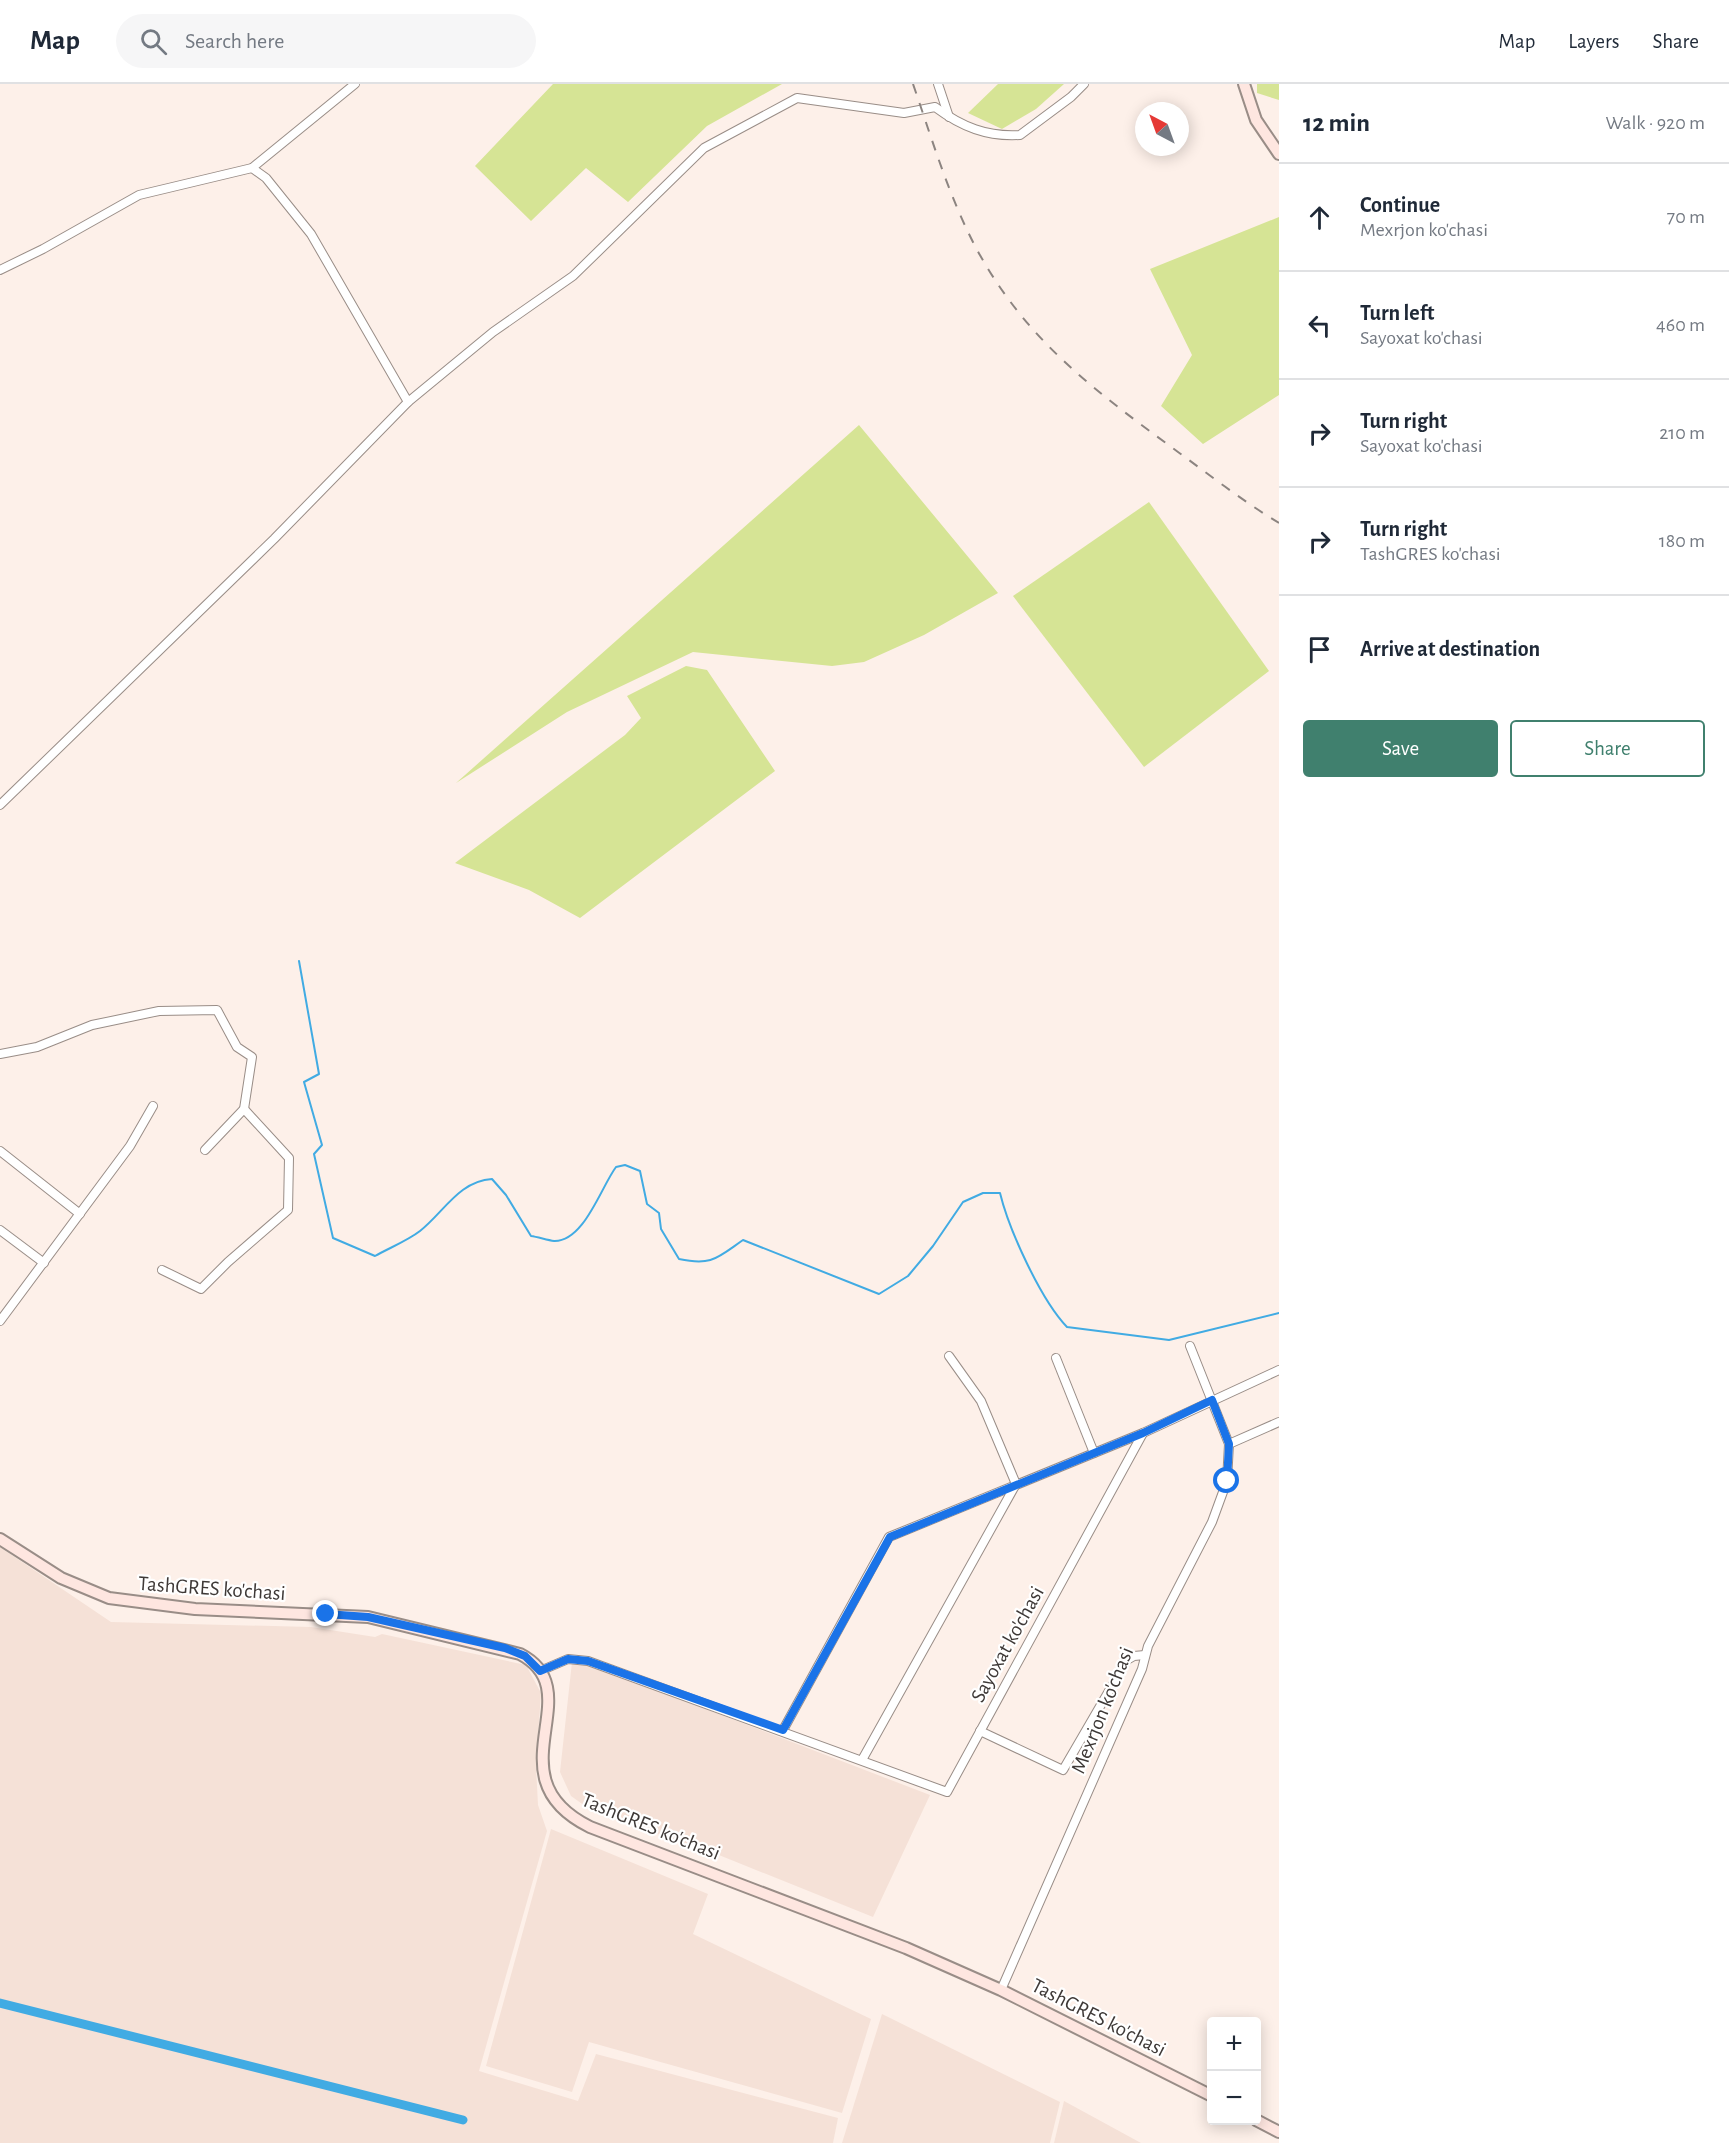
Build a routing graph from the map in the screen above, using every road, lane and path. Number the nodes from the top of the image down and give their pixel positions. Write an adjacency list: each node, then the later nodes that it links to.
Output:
1 (355, 84): 7 (street)
2 (938, 84): 5 (street)
3 (1084, 84): 5 (street)
4 (1244, 84): 6 (main road)
5 (949, 117): 9 (street)
6 (1279, 154)
7 (252, 168): 8 (street); 9 (street)
8 (0, 270)
9 (408, 402): 10 (street)
10 (0, 805)
11 (0, 1054): 13 (street)
12 (153, 1106): 16 (street)
13 (244, 1109): 15 (street); 19 (street)
14 (0, 1150): 16 (street)
15 (205, 1150)
16 (80, 1215): 18 (street)
17 (0, 1230): 18 (street)
18 (44, 1263): 21 (street)
19 (162, 1270)
20 (0, 1304): 21 (street)
21 (8, 1310): 22 (street)
22 (0, 1321)
23 (1190, 1346): 27 (street, Mexrjon ko'chasi)
24 (949, 1356): 32 (street)
25 (1056, 1358): 31 (street)
26 (1279, 1370): 27 (street)
27 (1212, 1400): 29 (street); 30 (street, Mexrjon ko'chasi)
28 (1279, 1422): 30 (street)
29 (1143, 1433): 31 (street); 37 (street, Sayoxat ko'chasi)
30 (1229, 1444): 34 (street, Mexrjon ko'chasi)
31 (1094, 1452): 32 (street)
32 (1016, 1484): 36 (street); 38 (street)
33 (0, 1539): 35 (main road, TashGRES ko'chasi)
34 (1145, 1655): 37 (street); 39 (street, Mexrjon ko'chasi)
35 (540, 1671): 36 (street, Sayoxat ko'chasi); 39 (main road, TashGRES ko'chasi)
36 (783, 1730): 38 (street, Sayoxat ko'chasi)
37 (980, 1731): 38 (street, Sayoxat ko'chasi)
38 (862, 1760)
39 (1001, 1990): 40 (main road, TashGRES ko'chasi)
40 (1207, 2093)
41 (1261, 2122): 42 (main road)
42 (1279, 2132)

